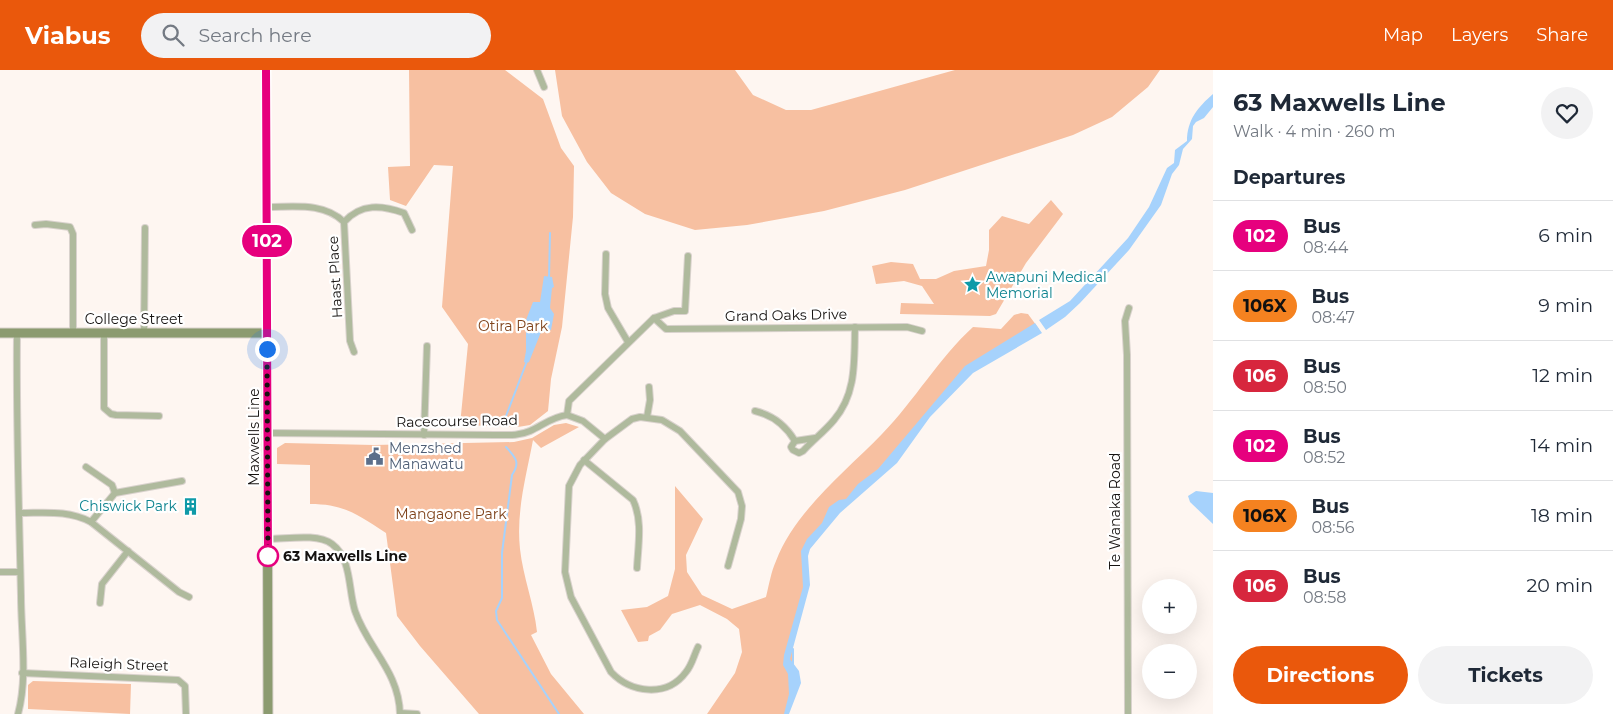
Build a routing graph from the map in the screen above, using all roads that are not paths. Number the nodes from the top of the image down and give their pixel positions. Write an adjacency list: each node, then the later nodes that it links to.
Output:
1 (266, 70): 4 (street, Maxwells Line)
2 (536, 70): 3 (street)
3 (544, 87)
4 (267, 207): 5 (street, Haast Place); 20 (street, Maxwells Line)
5 (344, 222): 8 (street); 23 (street, Haast Place)
6 (35, 224): 17 (street)
7 (145, 228): 19 (street)
8 (412, 230)
9 (606, 254): 21 (street)
10 (688, 256): 12 (street)
11 (1129, 308): 55 (street, Te Wanaka Road)
12 (654, 318): 13 (street, Grand Oaks Drive); 21 (street)
13 (855, 327): 14 (street, Grand Oaks Drive); 31 (street)
14 (922, 331)
15 (0, 333): 16 (main road, College Street)
16 (16, 333): 17 (main road, College Street); 38 (street)
17 (73, 333): 18 (main road, College Street)
18 (104, 333): 19 (main road, College Street); 27 (street)
19 (144, 333): 20 (main road, College Street)
20 (267, 333): 29 (main road, Maxwells Line)
21 (628, 342): 26 (street)
22 (427, 346): 30 (street)
23 (354, 352)
24 (649, 387): 28 (street)
25 (754, 411): 33 (street)
26 (566, 414): 30 (street, Racecourse Road); 32 (street)
27 (159, 416)
28 (647, 416): 32 (street); 42 (street)
29 (268, 433): 30 (street, Racecourse Road); 40 (main road, Maxwells Line)
30 (424, 435)
31 (815, 438): 33 (street); 33 (street)
32 (605, 439): 34 (street)
33 (795, 441)
34 (584, 460): 43 (street); 48 (street)
35 (86, 467): 37 (street)
36 (182, 481): 37 (street)
37 (114, 492): 39 (street)
38 (20, 513): 39 (street); 45 (street)
39 (91, 522): 41 (street)
40 (268, 539): 50 (street); 53 (main road, Maxwells Line)
41 (128, 551): 46 (street); 47 (street)
42 (728, 566)
43 (637, 568)
44 (0, 572): 45 (street)
45 (20, 572): 49 (street)
46 (189, 597)
47 (100, 603)
48 (698, 647)
49 (22, 674): 51 (street); 52 (street, Raleigh Street)
50 (400, 713): 54 (street)
51 (18, 714)
52 (186, 714)
53 (268, 714)
54 (417, 714)
55 (1128, 714)

